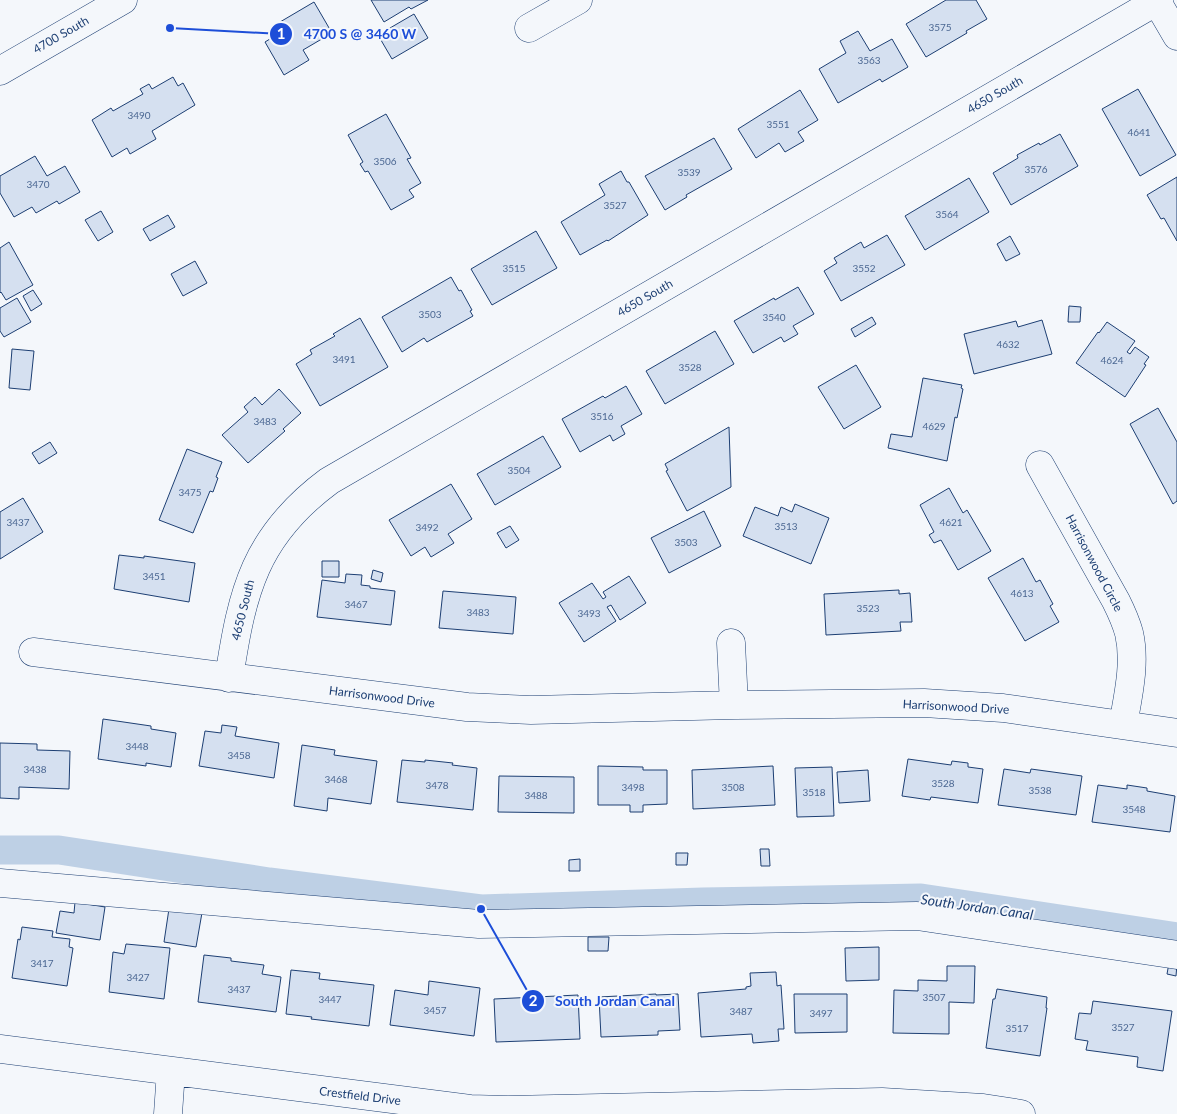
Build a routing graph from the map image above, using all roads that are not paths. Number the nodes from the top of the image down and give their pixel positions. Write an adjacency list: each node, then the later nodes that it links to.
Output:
1 (123, 0): 6 (street, 4700 South)
2 (578, 0): 4 (street)
3 (1157, 0): 5 (street); 10 (street, 4650 South)
4 (529, 28)
5 (1177, 36)
6 (0, 71)
7 (1040, 465): 12 (street, Harrisonwood Circle)
8 (731, 643): 11 (street)
9 (33, 652): 10 (street, Harrisonwood Drive)
10 (229, 678): 11 (street, Harrisonwood Drive)
11 (734, 705): 12 (street, Harrisonwood Drive)
12 (1123, 726): 13 (street, Harrisonwood Drive)
13 (1177, 733)
14 (0, 884): 15 (street)
15 (1177, 955)
16 (0, 1049): 17 (street, Crestfield Drive)
17 (172, 1071): 18 (street, Crestfield Drive); 19 (street)
18 (574, 1111): 20 (street, Crestfield Drive)
19 (168, 1114)
20 (1022, 1114)

